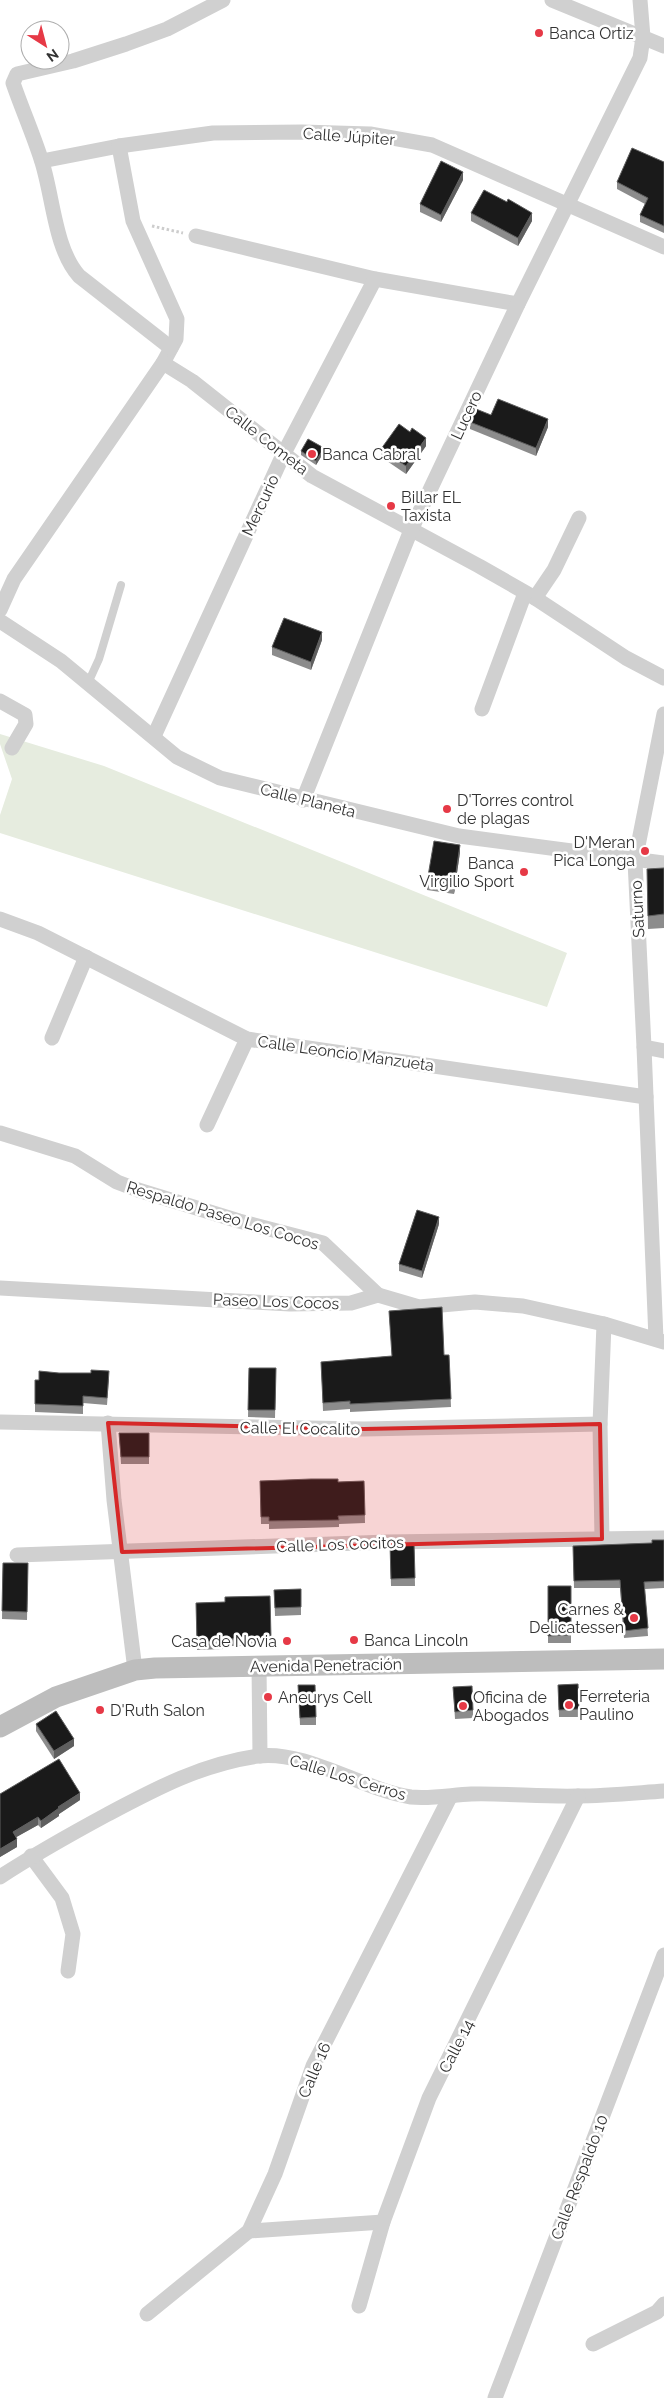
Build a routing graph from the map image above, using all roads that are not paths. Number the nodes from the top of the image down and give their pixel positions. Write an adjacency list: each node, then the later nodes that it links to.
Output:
1 (223, 0): 7 (street)
2 (552, 0): 4 (street)
3 (640, 0): 4 (street, Lucero)
4 (643, 37): 5 (street); 8 (street, Lucero)
5 (664, 46)
6 (119, 146): 7 (street, Calle Júpiter); 8 (street, Calle Júpiter); 13 (street)
7 (42, 161): 13 (street)
8 (568, 204): 10 (street, Calle Júpiter); 12 (street, Lucero)
9 (196, 236): 11 (street)
10 (664, 247)
11 (376, 279): 12 (street); 15 (street, Mercurio)
12 (518, 304): 17 (street, Lucero)
13 (171, 348): 14 (street)
14 (163, 363): 15 (street, Calle Cometa); 20 (street)
15 (283, 455): 17 (street, Calle Cometa); 27 (street, Mercurio)
16 (579, 518): 19 (street)
17 (412, 530): 19 (street, Calle Cometa); 29 (street, Lucero)
18 (122, 585): 23 (lane)
19 (530, 595): 22 (street, Calle Cometa); 25 (street)
20 (0, 610)
21 (0, 621): 23 (street, Calle Planeta)
22 (664, 678)
23 (88, 682): 27 (street, Calle Planeta)
24 (0, 701): 28 (street)
25 (482, 709)
26 (664, 714): 30 (street, Saturno)
27 (154, 736): 29 (street, Calle Planeta)
28 (12, 748)
29 (303, 800): 30 (street, Calle Planeta)
30 (635, 861): 31 (street, Calle Planeta); 36 (street, Saturno)
31 (664, 864)
32 (0, 919): 33 (street, Calle Leoncio Manzueta)
33 (86, 958): 34 (street); 35 (street, Calle Leoncio Manzueta)
34 (52, 1038)
35 (247, 1039): 38 (street, Calle Leoncio Manzueta); 39 (street)
36 (644, 1047): 37 (street); 38 (street)
37 (664, 1051)
38 (646, 1097): 44 (street)
39 (206, 1125)
40 (0, 1133): 42 (street, Respaldo Paseo Los Cocos)
41 (0, 1288): 42 (street, Paseo Los Cocos)
42 (378, 1296): 43 (street, Paseo Los Cocos)
43 (604, 1324): 44 (street, Paseo Los Cocos); 47 (street)
44 (660, 1340)
45 (0, 1422): 46 (street, Calle El Cocalito)
46 (108, 1423): 47 (street, Calle El Cocalito); 50 (street)
47 (600, 1424): 49 (street)
48 (664, 1538): 49 (street, Calle Los Cocitos)
49 (602, 1539): 50 (street, Calle Los Cocitos)
50 (122, 1552): 51 (street, Calle Los Cocitos); 54 (street)
51 (17, 1554)
52 (664, 1659): 53 (street, Avenida Penetración)
53 (259, 1665): 54 (street, Avenida Penetración); 56 (street)
54 (135, 1670): 55 (street, Avenida Penetración)
55 (0, 1727)
56 (260, 1756): 59 (street, Calle Los Cerros); 60 (street, Calle Los Cerros)
57 (664, 1791): 58 (street, Calle Los Cerros)
58 (578, 1796): 59 (street, Calle Los Cerros); 64 (street, Calle 14)
59 (450, 1797): 65 (street, Calle 16)
60 (31, 1856): 61 (street, Calle Los Cerros); 63 (street)
61 (0, 1877)
62 (664, 1955): 70 (street, Calle Respaldo 10)
63 (68, 1972)
64 (383, 2222): 65 (street); 67 (street, Calle 14)
65 (249, 2231): 68 (street, Calle 16)
66 (664, 2304): 69 (street)
67 (359, 2306)
68 (147, 2314)
69 (594, 2344)
70 (495, 2398)

